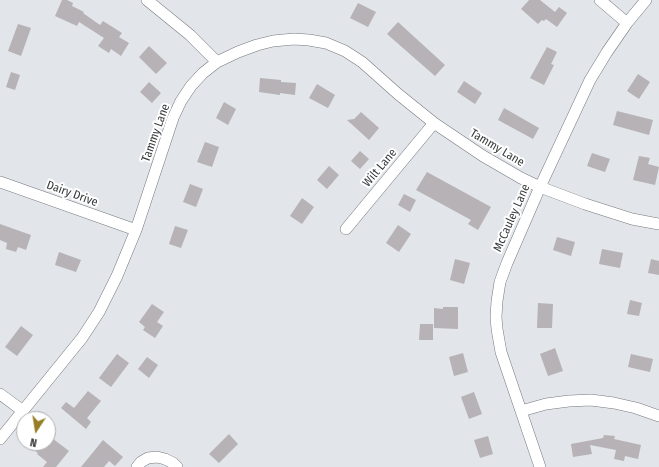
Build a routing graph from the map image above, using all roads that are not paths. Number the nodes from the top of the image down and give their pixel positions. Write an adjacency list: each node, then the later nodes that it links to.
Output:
1 (147, 0): 5 (street)
2 (600, 0): 4 (street)
3 (646, 0): 4 (street, McCauley Lane)
4 (627, 23): 8 (street, McCauley Lane)
5 (217, 62): 6 (street, Tammy Lane); 11 (street, Tammy Lane)
6 (434, 123): 8 (street, Tammy Lane); 10 (street, Wilt Lane)
7 (0, 182): 11 (street, Dairy Drive)
8 (540, 187): 9 (street, Tammy Lane); 14 (street, McCauley Lane)
9 (659, 224)
10 (346, 229)
11 (136, 230): 13 (street, Tammy Lane)
12 (0, 394): 13 (street)
13 (23, 411)
14 (521, 411): 15 (street); 20 (street, McCauley Lane)
15 (659, 416)
16 (16, 420): 17 (street, Tammy Lane)
17 (0, 439)
18 (137, 467): 19 (street)
19 (177, 467)
20 (540, 467)

